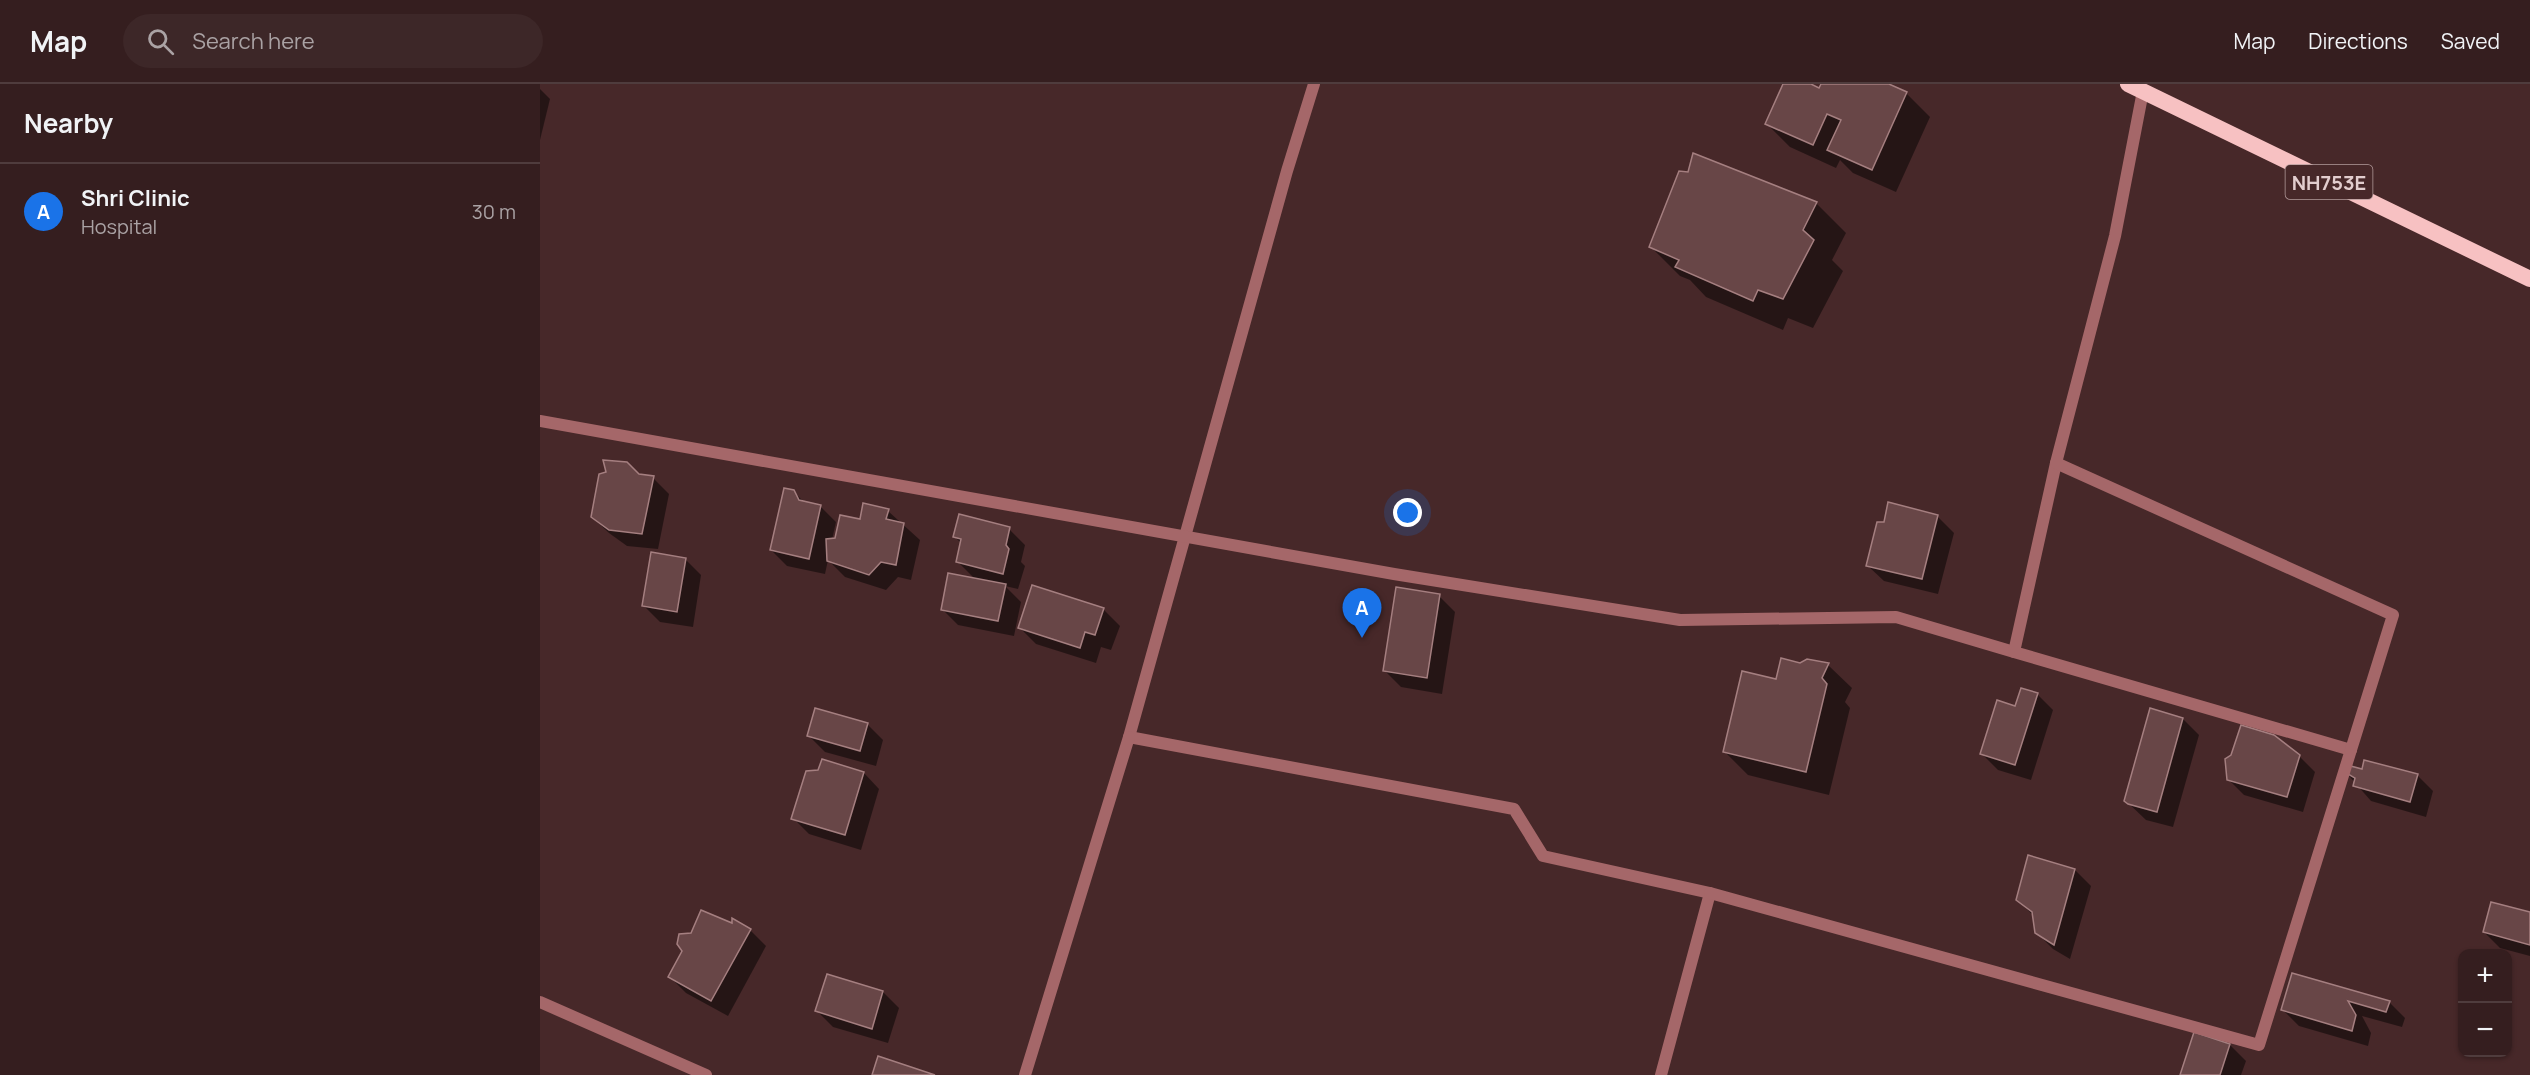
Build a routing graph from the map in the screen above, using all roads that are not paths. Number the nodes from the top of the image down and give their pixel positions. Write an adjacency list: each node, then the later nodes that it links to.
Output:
1 (1314, 84): 6 (street)
2 (2135, 88): 3 (highway, NH753E); 5 (street)
3 (2530, 279)
4 (540, 421): 6 (street)
5 (2056, 464): 7 (street); 9 (street)
6 (1185, 536): 7 (street); 8 (street)
7 (2014, 652): 9 (street)
8 (1129, 737): 10 (street); 13 (street)
9 (2351, 750): 10 (street)
10 (1710, 894): 14 (street)
11 (540, 1002): 12 (street)
12 (706, 1075)
13 (1025, 1075)
14 (1661, 1075)

